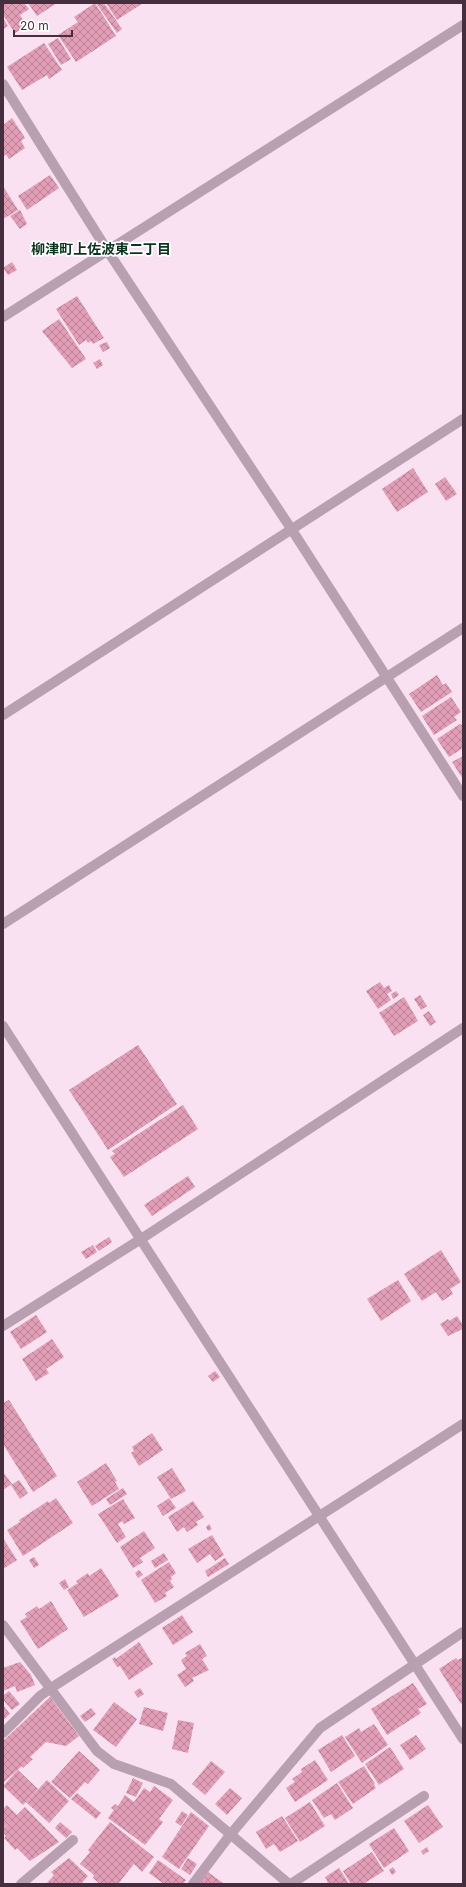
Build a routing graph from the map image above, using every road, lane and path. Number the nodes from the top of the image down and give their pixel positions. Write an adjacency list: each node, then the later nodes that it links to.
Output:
1 (463, 24): 3 (street)
2 (3, 84): 3 (street)
3 (107, 250): 4 (street); 6 (street)
4 (3, 317)
5 (463, 419): 6 (street)
6 (292, 530): 8 (street); 9 (street)
7 (463, 628): 8 (street)
8 (387, 678): 10 (street); 11 (street)
9 (3, 716)
10 (463, 796)
11 (3, 924)
12 (3, 1026): 14 (street)
13 (463, 1028): 14 (street)
14 (141, 1239): 15 (street); 17 (street)
15 (3, 1326)
16 (463, 1424): 17 (street)
17 (320, 1517): 20 (street); 21 (street)
18 (3, 1625): 21 (street)
19 (463, 1632): 20 (street)
20 (414, 1664): 23 (street); 25 (street)
21 (51, 1688): 22 (street); 25 (street)
22 (3, 1733)
23 (463, 1739)
24 (424, 1796): 29 (street)
25 (230, 1835): 28 (street); 29 (street)
26 (73, 1840): 27 (street)
27 (21, 1884)
28 (194, 1884)
29 (290, 1884)

